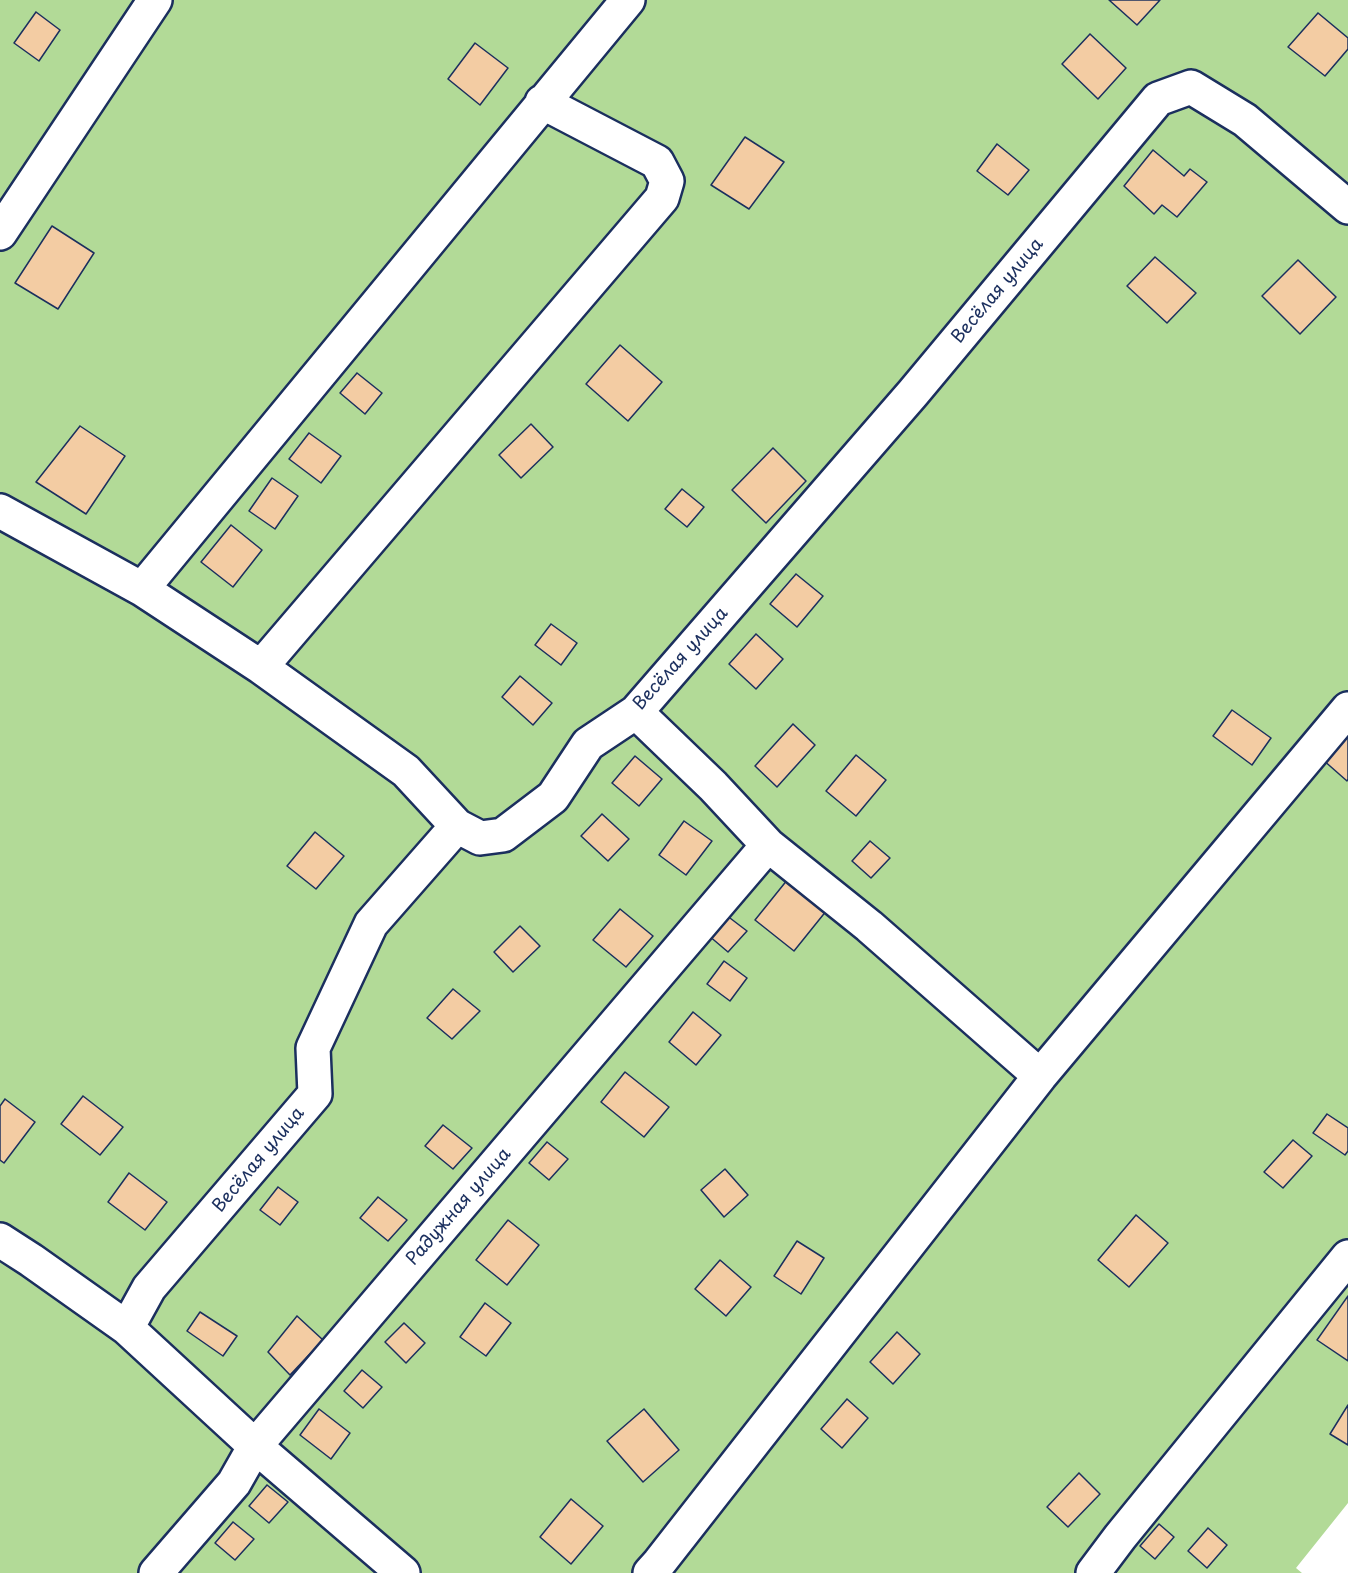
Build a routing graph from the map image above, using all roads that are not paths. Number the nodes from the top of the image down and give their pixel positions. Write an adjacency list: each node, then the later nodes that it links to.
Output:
1 (155, 0): 5 (street)
2 (628, 0): 3 (street)
3 (542, 102): 7 (street); 8 (street)
4 (1348, 207): 10 (street, Весёлая улица)
5 (0, 233)
6 (0, 511): 7 (street)
7 (142, 589): 8 (street)
8 (261, 666): 11 (street)
9 (1348, 709): 13 (street)
10 (636, 712): 11 (street, Весёлая улица); 12 (street)
11 (457, 826): 16 (street, Весёлая улица)
12 (768, 845): 13 (street); 17 (street, Радужная улица)
13 (1040, 1076): 18 (street)
14 (0, 1240): 16 (street)
15 (1348, 1257): 21 (street)
16 (127, 1328): 17 (street)
17 (255, 1446): 19 (street, Радужная улица); 20 (street)
18 (659, 1570)
19 (156, 1573)
20 (403, 1573)
21 (1093, 1573)

